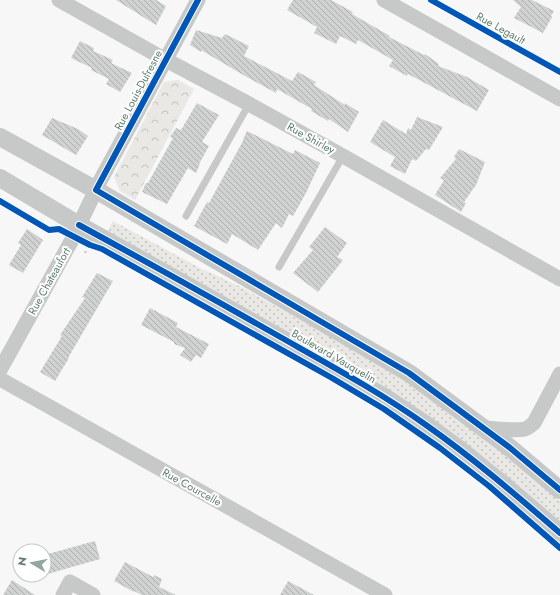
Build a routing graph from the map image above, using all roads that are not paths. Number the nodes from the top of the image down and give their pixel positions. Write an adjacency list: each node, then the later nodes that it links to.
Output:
1 (59, 0): 4 (street, Rue Shirley)
2 (198, 0): 4 (street, Rue Louis-Dufresne)
3 (384, 0): 5 (street)
4 (166, 60): 6 (street, Rue Shirley); 10 (street, Rue Louis-Dufresne)
5 (559, 95)
6 (249, 104): 8 (street, Rue Shirley); 11 (lane)
7 (0, 137): 10 (street, Boulevard Vauquelin)
8 (343, 156): 13 (lane); 14 (street, Rue Shirley)
9 (0, 178): 12 (street, Boulevard Vauquelin)
10 (96, 190): 12 (street, Rue Chateaufort); 18 (street, Boulevard Vauquelin)
11 (186, 216)
12 (79, 225): 15 (street, Rue Chateaufort); 20 (street, Boulevard Vauquelin)
13 (279, 267)
14 (560, 280)
15 (0, 370)
16 (560, 374): 18 (street)
17 (0, 378): 23 (street, Rue Courcelle)
18 (485, 428): 19 (street, Boulevard Vauquelin)
19 (560, 490)
20 (560, 533)
21 (63, 595): 22 (street)
22 (93, 595)
23 (385, 595)

